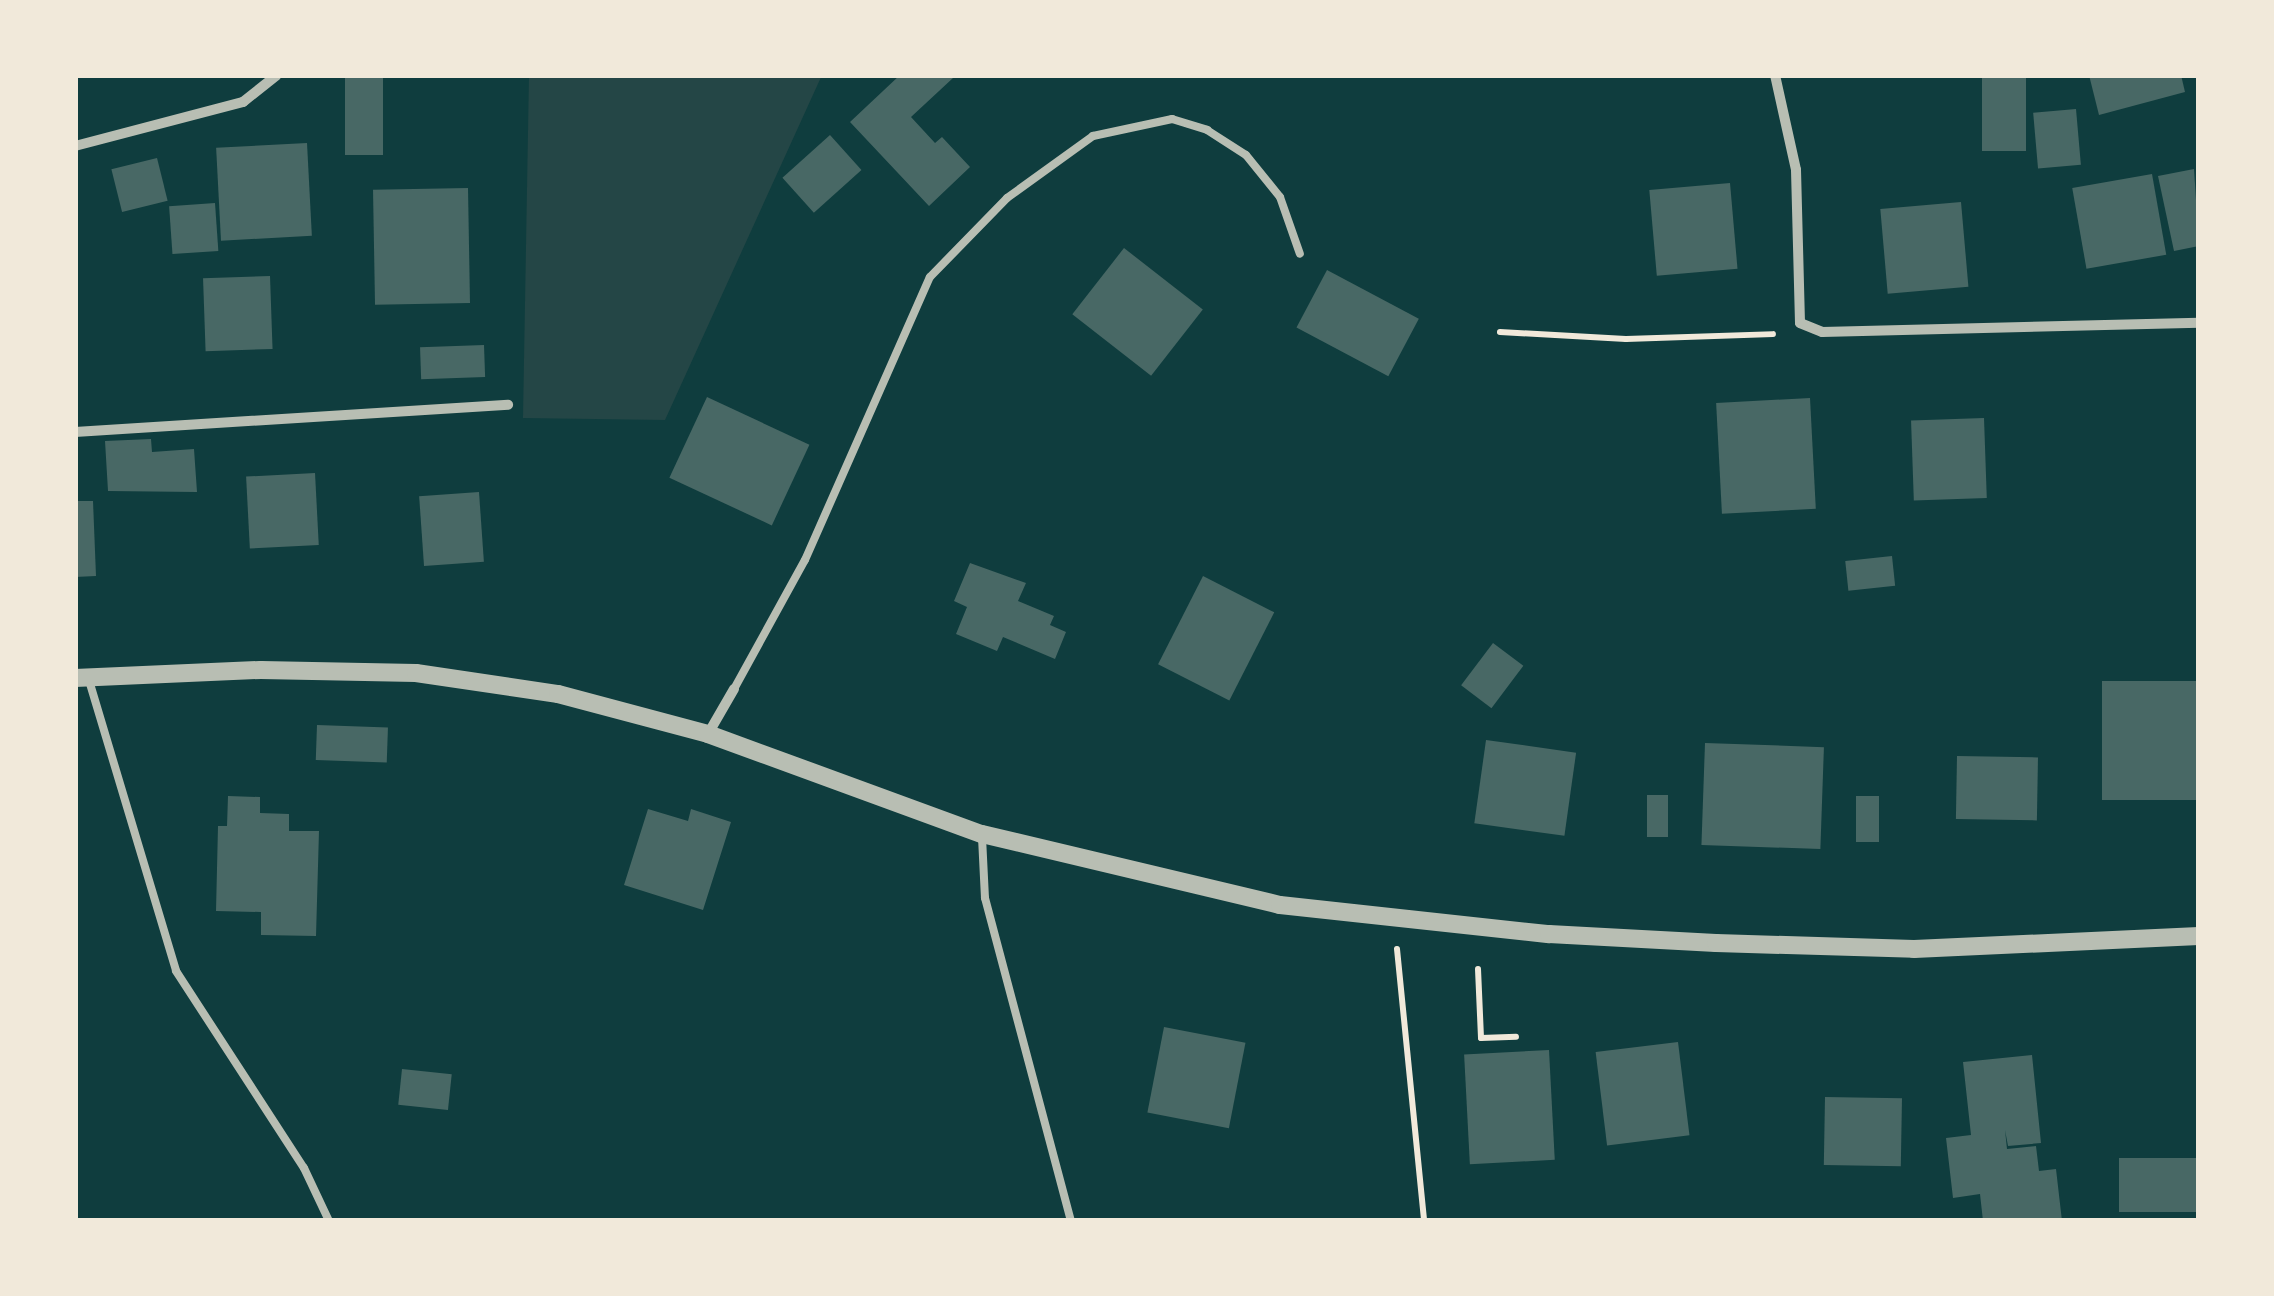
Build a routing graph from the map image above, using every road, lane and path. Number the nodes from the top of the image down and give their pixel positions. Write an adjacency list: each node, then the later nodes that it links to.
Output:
1 (277, 75): 3 (street)
2 (1775, 75): 6 (street)
3 (75, 146)
4 (1300, 254): 11 (lane)
5 (2199, 322): 6 (street)
6 (1800, 323): 7 (path)
7 (1500, 332)
8 (508, 404): 9 (street)
9 (75, 432)
10 (82, 677): 12 (street); 18 (lane)
11 (734, 689): 12 (street)
12 (708, 734): 13 (street)
13 (982, 834): 14 (street); 19 (lane)
14 (1401, 918): 15 (street); 20 (path)
15 (2199, 936)
16 (1478, 969): 17 (path)
17 (1516, 1036)
18 (328, 1221)
19 (1071, 1221)
20 (1424, 1221)

